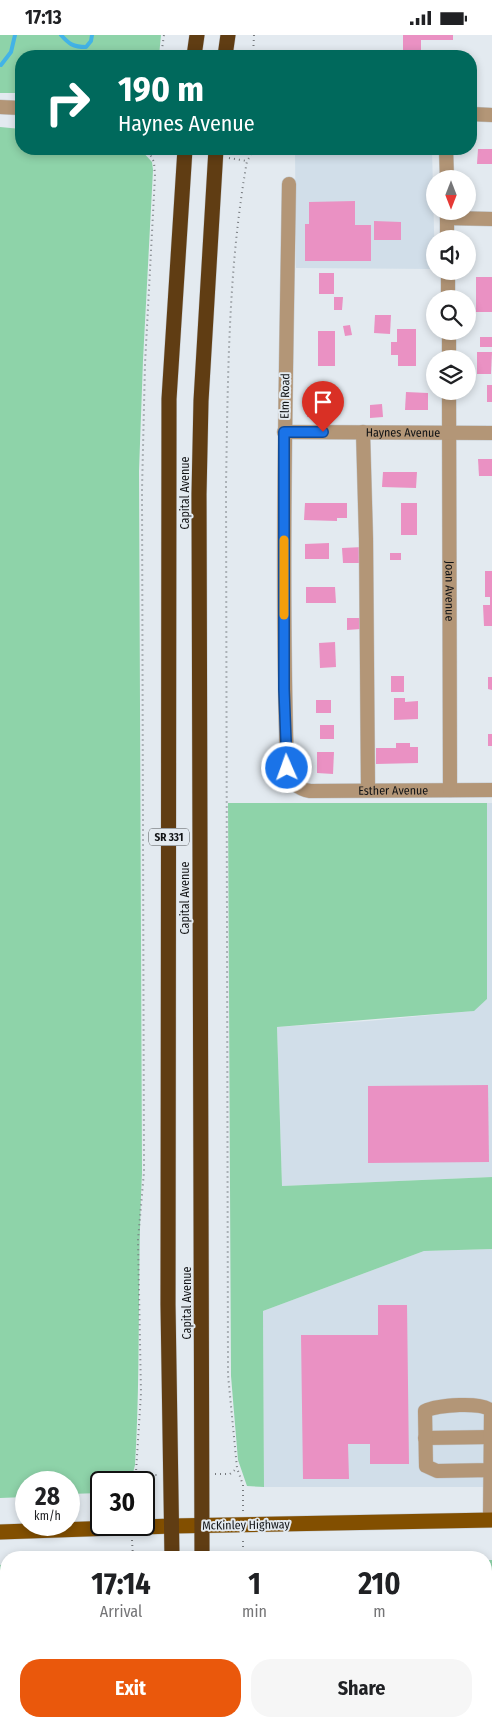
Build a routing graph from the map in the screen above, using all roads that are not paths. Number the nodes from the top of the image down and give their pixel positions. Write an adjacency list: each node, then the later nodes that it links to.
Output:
1 (197, 35): 3 (highway)
2 (228, 35): 4 (highway)
3 (195, 50)
4 (226, 50)
5 (0, 107): 6 (street)
6 (15, 108)
7 (477, 114): 8 (street)
8 (492, 115)
9 (184, 155): 30 (highway, Capital Avenue / SR 331)
10 (216, 155): 31 (highway, Capital Avenue / SR 331)
11 (446, 155): 12 (street)
12 (446, 170)
13 (289, 185): 17 (street, Elm Road)
14 (476, 218): 15 (street)
15 (492, 219)
16 (449, 400): 19 (street, Joan Avenue)
17 (284, 432): 18 (street, Haynes Avenue); 21 (street, Elm Road)
18 (363, 433): 19 (street, Haynes Avenue); 22 (street)
19 (449, 433): 20 (street, Haynes Avenue); 23 (street, Joan Avenue)
20 (492, 433)
21 (295, 785): 22 (street, Esther Avenue)
22 (368, 790): 23 (street, Esther Avenue)
23 (450, 790): 24 (street, Esther Avenue)
24 (492, 790)
25 (491, 1411): 26 (street); 27 (street)
26 (491, 1437): 27 (street); 28 (street)
27 (425, 1438): 28 (street)
28 (491, 1470): 29 (street)
29 (491, 1521): 31 (main road, McKinley Highway)
30 (172, 1526): 31 (main road, McKinley Highway); 32 (main road, McKinley Highway); 33 (highway, Capital Avenue / SR 331)
31 (202, 1526): 34 (highway, Capital Avenue / SR 331)
32 (0, 1532)
33 (172, 1551)
34 (202, 1551)

